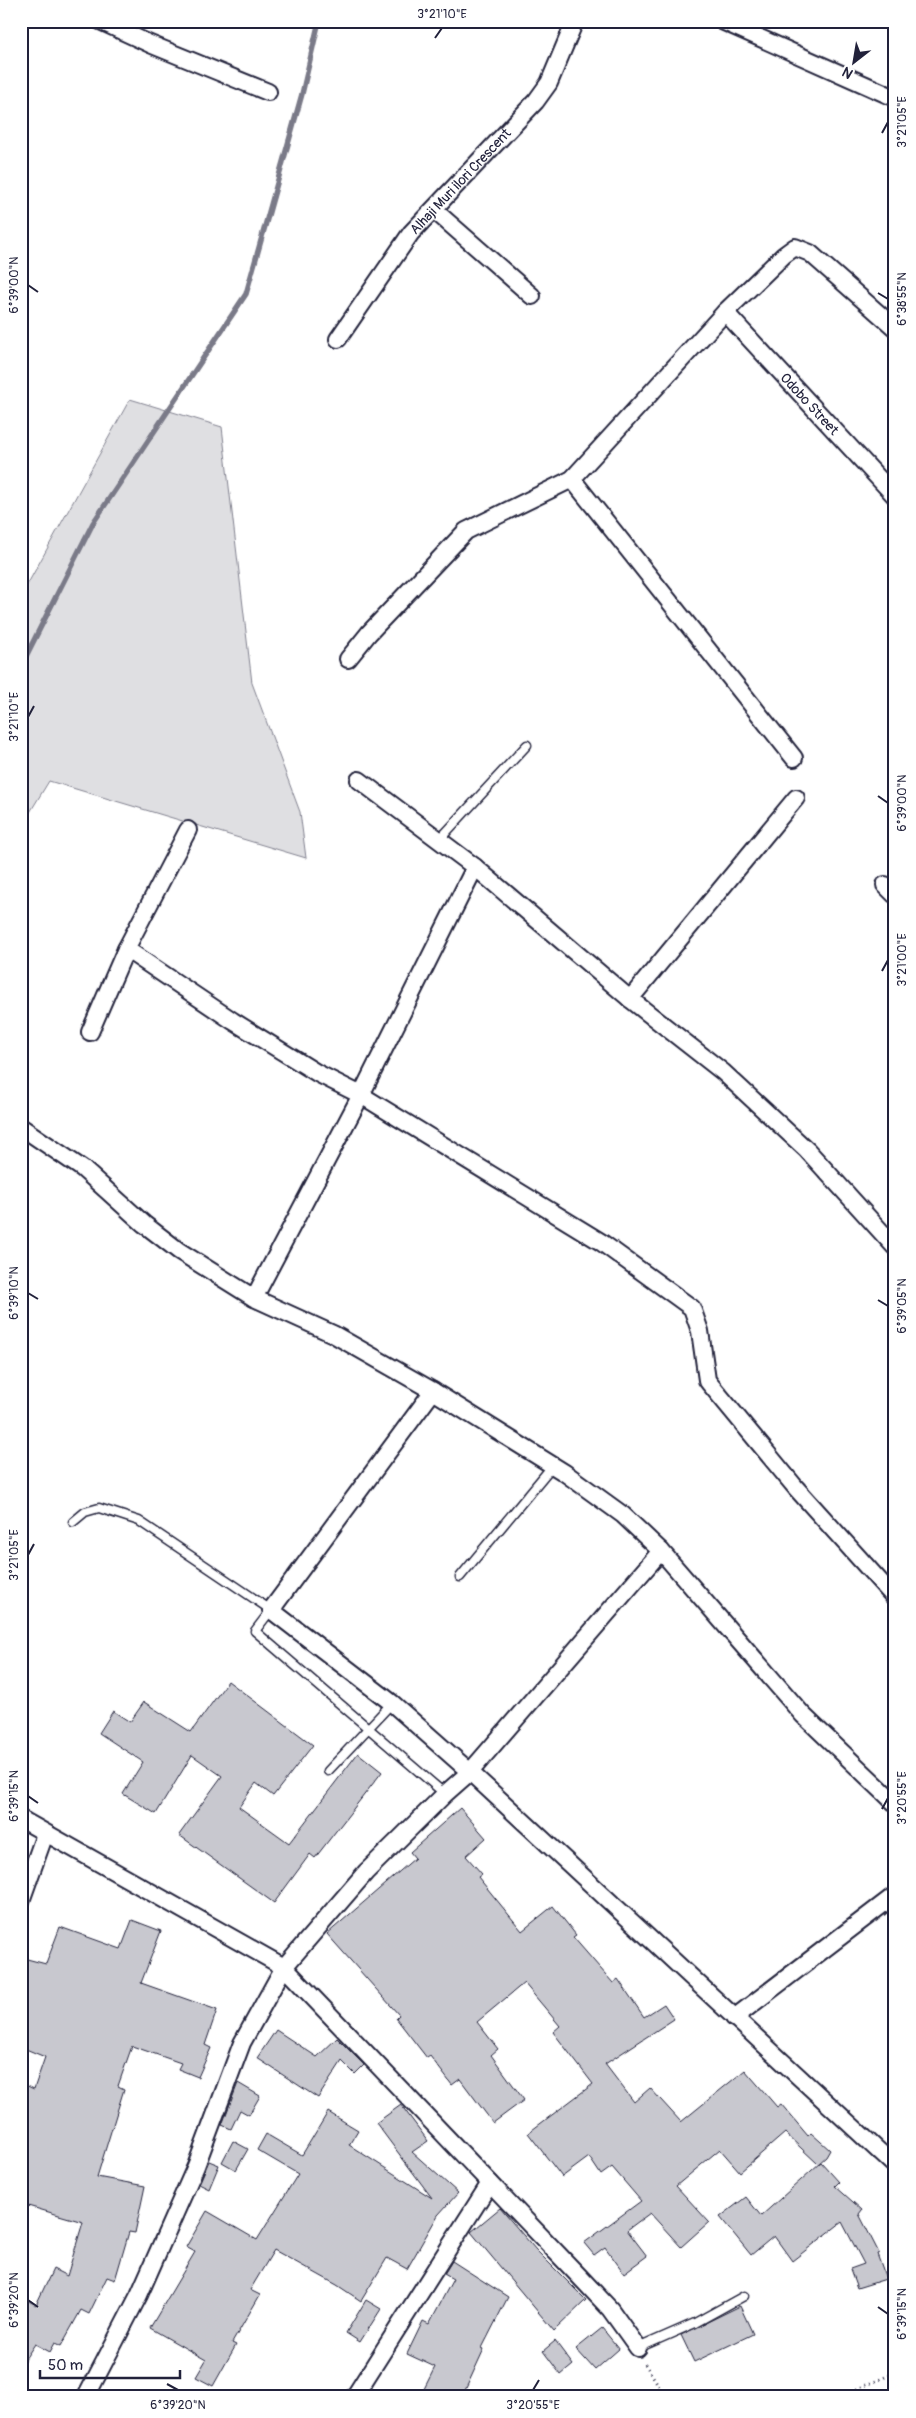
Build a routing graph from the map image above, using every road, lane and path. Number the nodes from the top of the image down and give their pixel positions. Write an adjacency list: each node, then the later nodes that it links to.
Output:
1 (100, 21): 4 (street)
2 (575, 21): 6 (street, Alhaji Muri ilori Crescent)
3 (722, 21): 5 (street)
4 (268, 92)
5 (895, 98)
6 (434, 210): 7 (street); 10 (street, Alhaji Muri ilori Crescent)
7 (532, 296)
8 (725, 312): 9 (street); 11 (street); 12 (street, Odobo Street)
9 (895, 328)
10 (338, 339)
11 (572, 479): 13 (street); 15 (street)
12 (895, 496)
13 (348, 658)
14 (527, 745): 19 (lane)
15 (794, 758)
16 (359, 780): 19 (street)
17 (796, 798): 22 (street)
18 (188, 830): 21 (street)
19 (439, 840): 20 (street)
20 (475, 867): 22 (street); 24 (street)
21 (126, 949): 23 (street); 24 (street)
22 (630, 999): 26 (street)
23 (90, 1032)
24 (361, 1095): 27 (street); 33 (street)
25 (21, 1127): 27 (street)
26 (895, 1247)
27 (254, 1298): 28 (street)
28 (433, 1391): 29 (street); 34 (street)
29 (553, 1465): 31 (street); 32 (lane)
30 (73, 1522): 34 (lane)
31 (661, 1551): 38 (street); 40 (street)
32 (460, 1576)
33 (895, 1598)
34 (271, 1610): 35 (street); 36 (lane)
35 (392, 1703): 36 (lane); 38 (street)
36 (370, 1728): 37 (lane); 39 (lane)
37 (328, 1771)
38 (470, 1772): 39 (street); 46 (street)
39 (444, 1794): 45 (street)
40 (895, 1803)
41 (21, 1819): 42 (street)
42 (46, 1834): 44 (street); 45 (street)
43 (895, 1895): 46 (street)
44 (21, 1901)
45 (284, 1967): 48 (street); 52 (street)
46 (734, 2018): 47 (street)
47 (895, 2166)
48 (490, 2184): 50 (street); 53 (street)
49 (744, 2296): 50 (lane)
50 (638, 2348): 54 (path)
51 (895, 2373): 55 (path)
52 (86, 2397)
53 (354, 2397)
54 (666, 2397)
55 (838, 2397)

